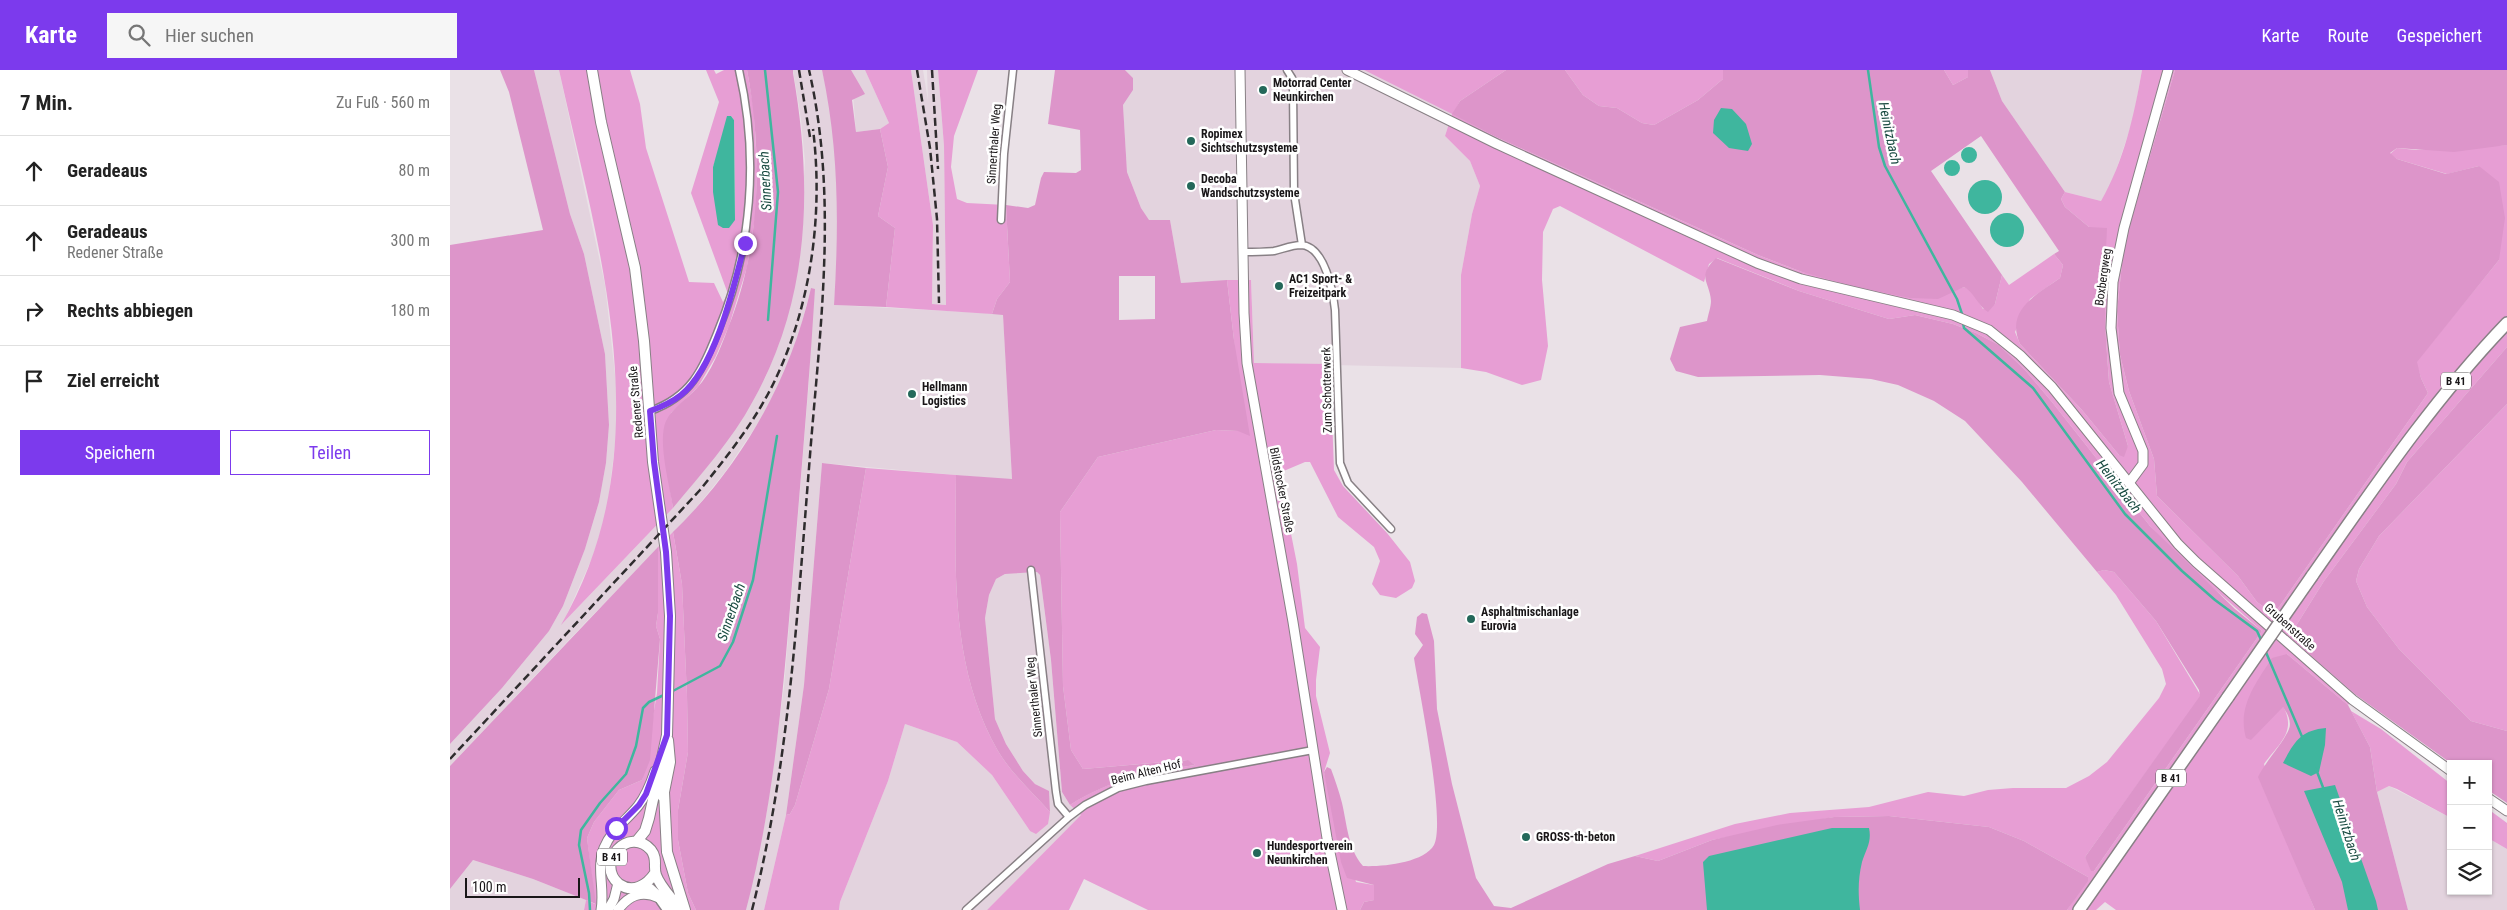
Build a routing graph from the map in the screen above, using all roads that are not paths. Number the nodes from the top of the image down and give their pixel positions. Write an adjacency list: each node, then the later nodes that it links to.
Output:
1 (592, 70): 12 (main road, Redener Straße / B 41)
2 (739, 70): 12 (street)
3 (1013, 70): 8 (street, Sinnerthaler Weg)
4 (1240, 70): 10 (street, Bildstocker Straße)
5 (1287, 70): 9 (street)
6 (1347, 70): 13 (street, Grubenstraße)
7 (2168, 70): 13 (street, Boxbergweg)
8 (1001, 220)
9 (1302, 245): 10 (street); 14 (street, Zum Schotterwerk)
10 (1243, 252): 17 (street, Bildstocker Straße)
11 (2507, 323): 38 (highway, B 41, bridge)
12 (650, 411): 16 (main road, Redener Straße / B 41)
13 (2130, 483): 19 (street, Grubenstraße)
14 (1391, 528)
15 (1031, 570): 23 (street, Sinnerthaler Weg)
16 (667, 735): 18 (main road, Redener Straße / B 41); 20 (main road, Redener Straße / B 41)
17 (1313, 750): 23 (street, Beim Alten Hof); 37 (street, Bildstocker Straße)
18 (662, 752): 24 (main road, Redener Straße / B 41); 30 (street)
19 (2447, 768)
20 (664, 792): 25 (main road, Redener Straße / B 41); 35 (main road, B 41)
21 (2492, 801): 22 (street)
22 (2507, 811)
23 (1069, 817): 36 (street, Beim Alten Hof)
24 (636, 842): 25 (main road, B 41); 27 (main road, B 41)
25 (649, 848): 26 (main road, B 41)
26 (655, 874): 28 (main road); 34 (main road, B 41)
27 (618, 883): 28 (main road, B 41); 31 (street)
28 (636, 888): 29 (main road, B 41); 32 (street)
29 (662, 900): 32 (street); 33 (highway, B 41)
30 (601, 910)
31 (608, 910)
32 (617, 910)
33 (669, 910)
34 (680, 910)
35 (685, 910)
36 (966, 910)
37 (1342, 910)
38 (2079, 910)

